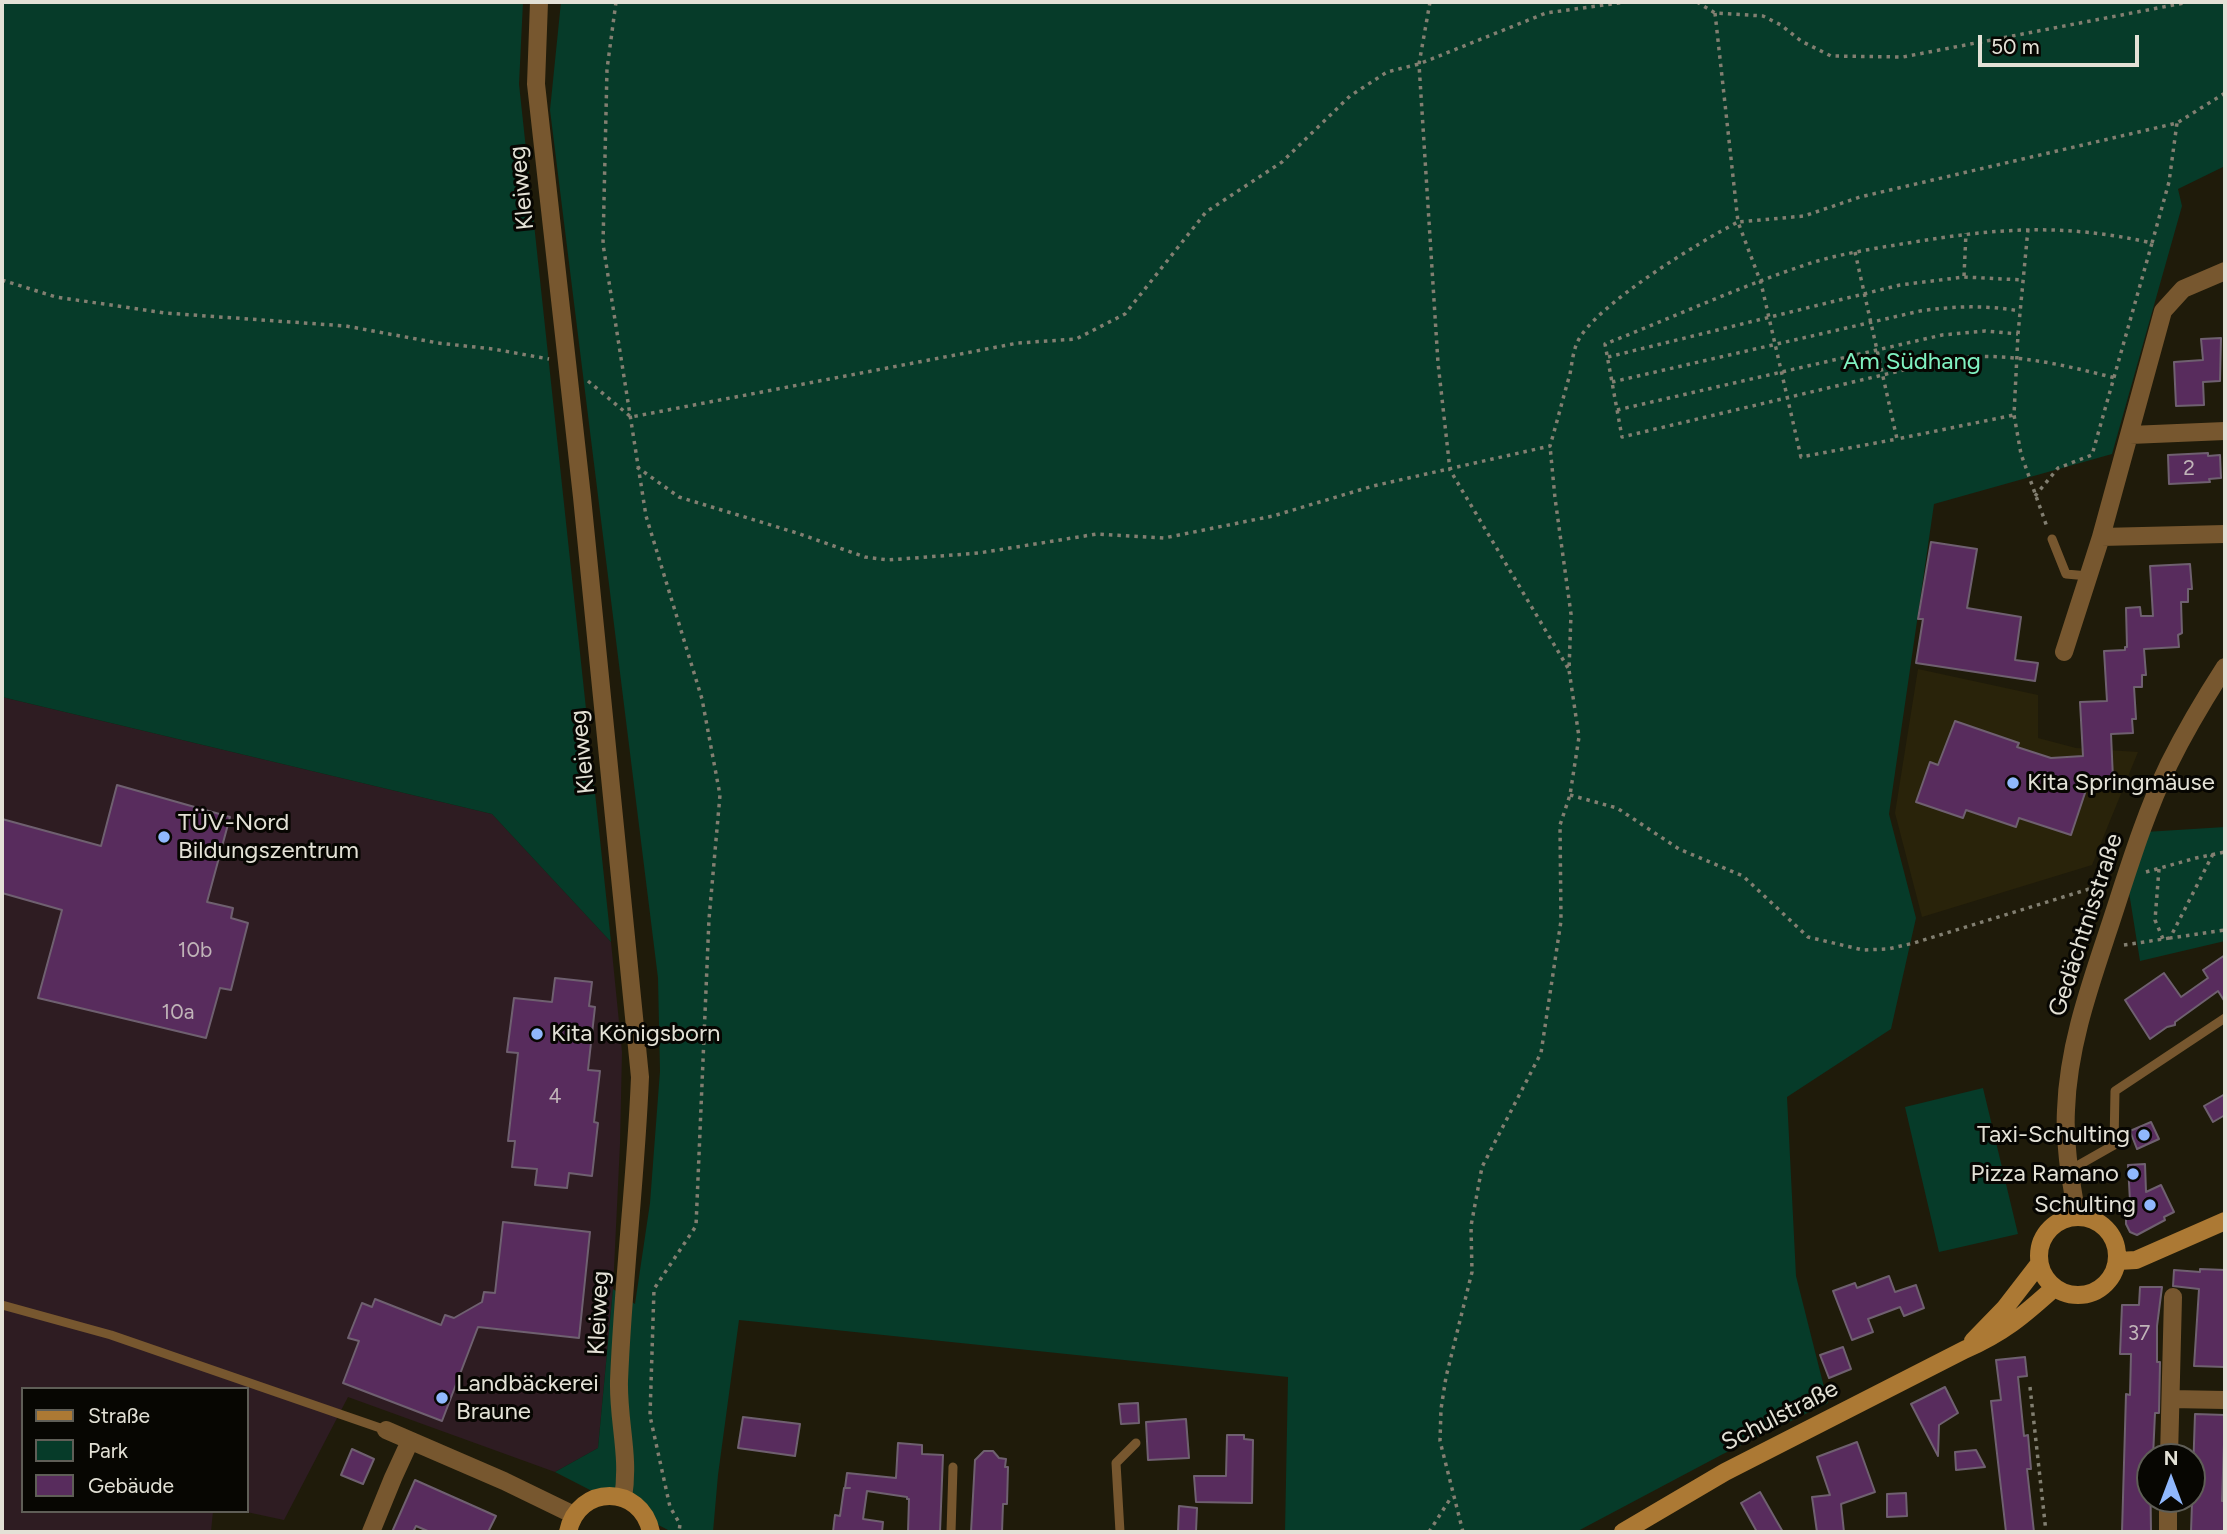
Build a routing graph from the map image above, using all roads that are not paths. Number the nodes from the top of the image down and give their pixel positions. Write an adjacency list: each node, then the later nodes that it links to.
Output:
1 (539, 2): 28 (street, Kleiweg)
2 (2225, 271): 4 (street)
3 (2225, 430): 4 (street)
4 (2130, 435): 6 (street)
5 (2225, 534): 6 (street)
6 (2101, 537): 8 (street)
7 (2052, 539): 8 (lane)
8 (2088, 576): 9 (street)
9 (2064, 652)
10 (2225, 667): 12 (street, Gedächtnisstraße)
11 (2225, 1018): 12 (lane)
12 (2070, 1170): 13 (street, Gedächtnisstraße)
13 (2077, 1216): 15 (main road); 16 (main road)
14 (2225, 1221): 15 (main road)
15 (2118, 1261): 17 (main road)
16 (2039, 1264): 17 (main road); 20 (main road, Schulstraße)
17 (2054, 1288): 20 (main road, Schulstraße)
18 (2173, 1297): 21 (street)
19 (2, 1305): 23 (lane)
20 (1964, 1350): 36 (main road, Schulstraße)
21 (2171, 1399): 22 (street); 26 (street)
22 (2225, 1401)
23 (386, 1430): 24 (street)
24 (410, 1441): 30 (street); 31 (street)
25 (1136, 1443): 35 (lane)
26 (2169, 1443)
27 (953, 1467): 34 (lane)
28 (623, 1498): 30 (main road); 33 (main road)
29 (2168, 1513): 37 (street)
30 (574, 1515): 32 (main road)
31 (371, 1532)
32 (568, 1532)
33 (651, 1532)
34 (951, 1532)
35 (1120, 1532)
36 (1623, 1532)
37 (2168, 1532)

